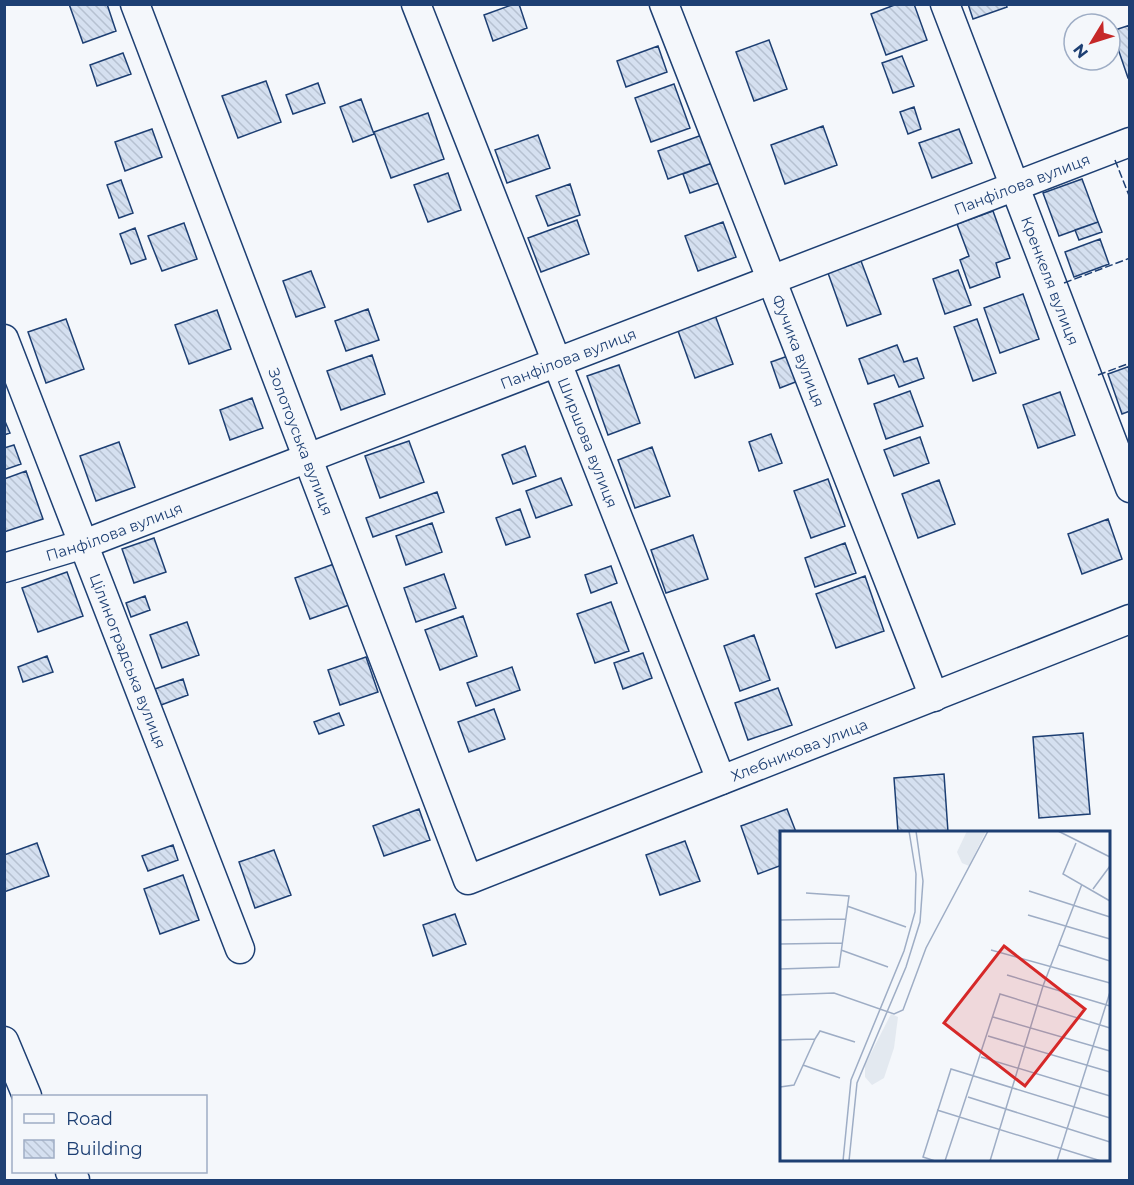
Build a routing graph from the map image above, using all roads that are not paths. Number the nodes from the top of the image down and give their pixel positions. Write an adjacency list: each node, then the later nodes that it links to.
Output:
1 (135, 4): 10 (street, Золотоуська вулиця)
2 (416, 4): 9 (street, Ширшова вулиця)
3 (664, 4): 7 (street, Фучика вулиця)
4 (945, 4): 6 (street, Кренкеля вулиця)
5 (1130, 142): 6 (street, Панфілова вулиця)
6 (1015, 186): 7 (street, Панфілова вулиця); 11 (street, Кренкеля вулиця)
7 (771, 280): 9 (street, Панфілова вулиця); 15 (street, Фучика вулиця)
8 (4, 339): 12 (street, Цілиноградська вулиця)
9 (557, 362): 10 (street, Панфілова вулиця); 16 (street, Ширшова вулиця)
10 (308, 458): 12 (street, Панфілова вулиця); 17 (street, Золотоуська вулиця)
11 (1130, 488)
12 (84, 544): 13 (street, Панфілова вулиця); 18 (street, Цілиноградська вулиця)
13 (4, 568)
14 (1130, 619): 15 (street, Хлебникова улица)
15 (934, 697): 16 (street, Хлебникова улица)
16 (721, 780): 17 (street, Хлебникова улица)
17 (468, 880)
18 (240, 949)
19 (4, 1041): 20 (street)
20 (27, 1095)

